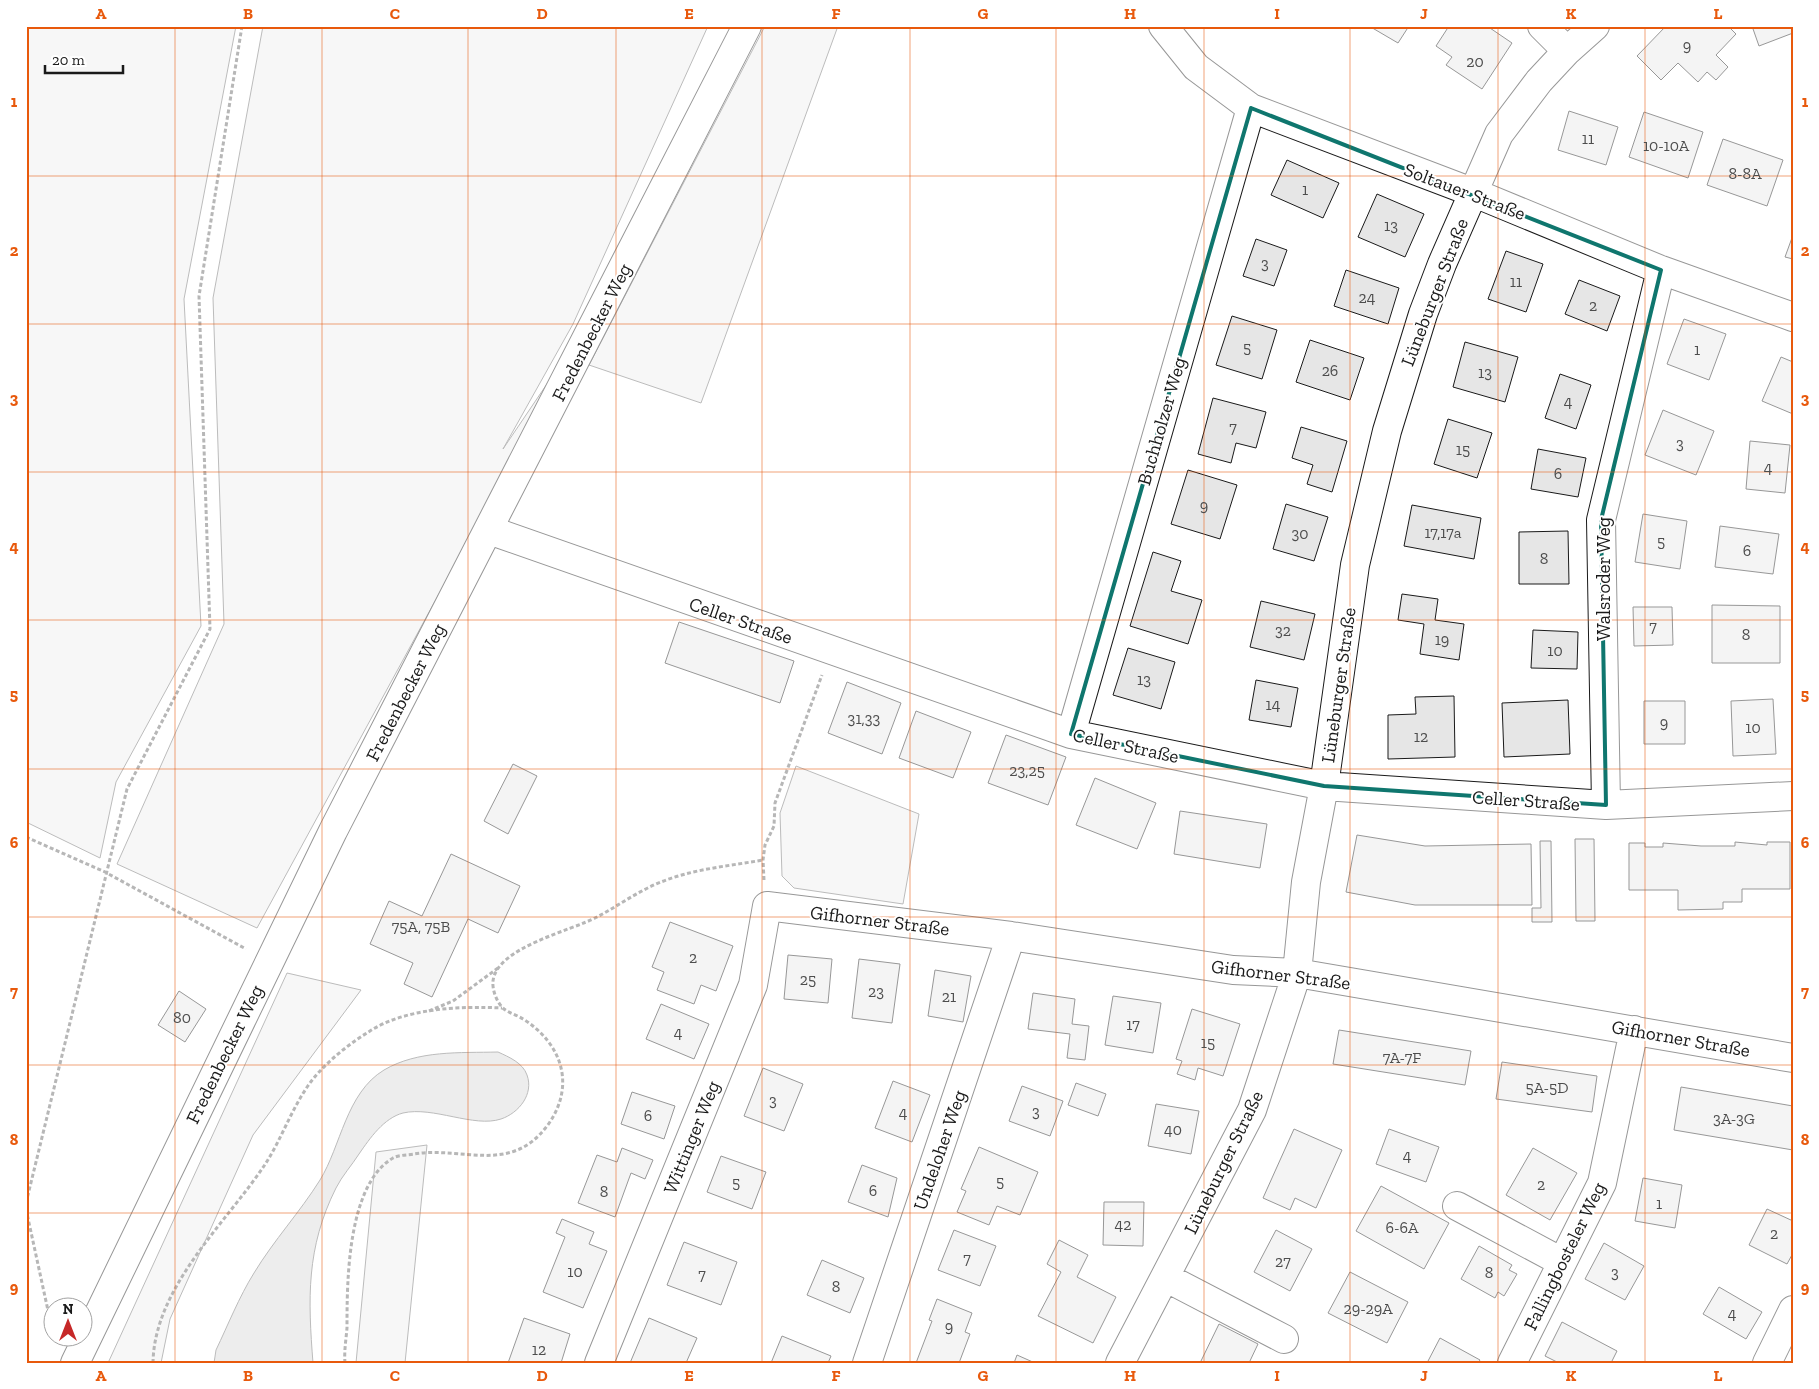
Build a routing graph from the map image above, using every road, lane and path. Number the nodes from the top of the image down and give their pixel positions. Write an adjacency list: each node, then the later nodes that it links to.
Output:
1 (242, 26): 19 (path)
2 (747, 26): 11 (street, Fredenbecker Weg)
3 (1163, 26): 7 (street, Soltauer Straße)
4 (1542, 26): 6 (street)
5 (1595, 26): 6 (street, Lüneburger Straße)
6 (1567, 51): 8 (street, Lüneburger Straße)
7 (1251, 108): 8 (street, Soltauer Straße); 13 (street, Buchholzer Weg)
8 (1472, 192): 9 (street, Soltauer Straße); 14 (street, Lüneburger Straße)
9 (1661, 270): 10 (street, Soltauer Straße); 16 (street, Walsroder Weg)
10 (1793, 317)
11 (489, 530): 12 (street, Celler Straße); 22 (street, Fredenbecker Weg)
12 (831, 651): 13 (street, Celler Straße); 18 (path)
13 (1071, 734): 14 (street, Celler Straße)
14 (1324, 786): 16 (street, Celler Straße); 24 (street, Lüneburger Straße)
15 (1793, 796): 16 (street, Celler Straße)
16 (1606, 805)
17 (26, 837): 19 (path)
18 (762, 860): 20 (path); 23 (path)
19 (106, 872): 22 (path); 29 (path)
20 (767, 906): 21 (street, Gifhorner Straße); 40 (street, Wittinger Weg)
21 (1011, 936): 24 (street, Gifhorner Straße); 41 (street, Undeloher Weg)
22 (268, 962): 37 (street, Fredenbecker Weg)
23 (498, 968): 25 (path); 26 (path)
24 (1297, 973): 27 (street, Gifhorner Straße); 33 (street, Lüneburger Straße)
25 (503, 1008): 26 (path); 39 (path)
26 (424, 1013): 38 (path)
27 (1634, 1030): 28 (street, Gifhorner Straße); 32 (street, Fallingbosteler Weg)
28 (1793, 1058)
29 (26, 1203)
30 (1457, 1206): 32 (street)
31 (26, 1209): 34 (path)
32 (1562, 1262): 43 (street, Fallingbosteler Weg)
33 (1165, 1277): 36 (street); 42 (street, Lüneburger Straße)
34 (45, 1296)
35 (1793, 1310): 44 (street)
36 (1284, 1339)
37 (74, 1363)
38 (153, 1363)
39 (345, 1363)
40 (599, 1363)
41 (867, 1363)
42 (1120, 1363)
43 (1512, 1363)
44 (1767, 1363)

